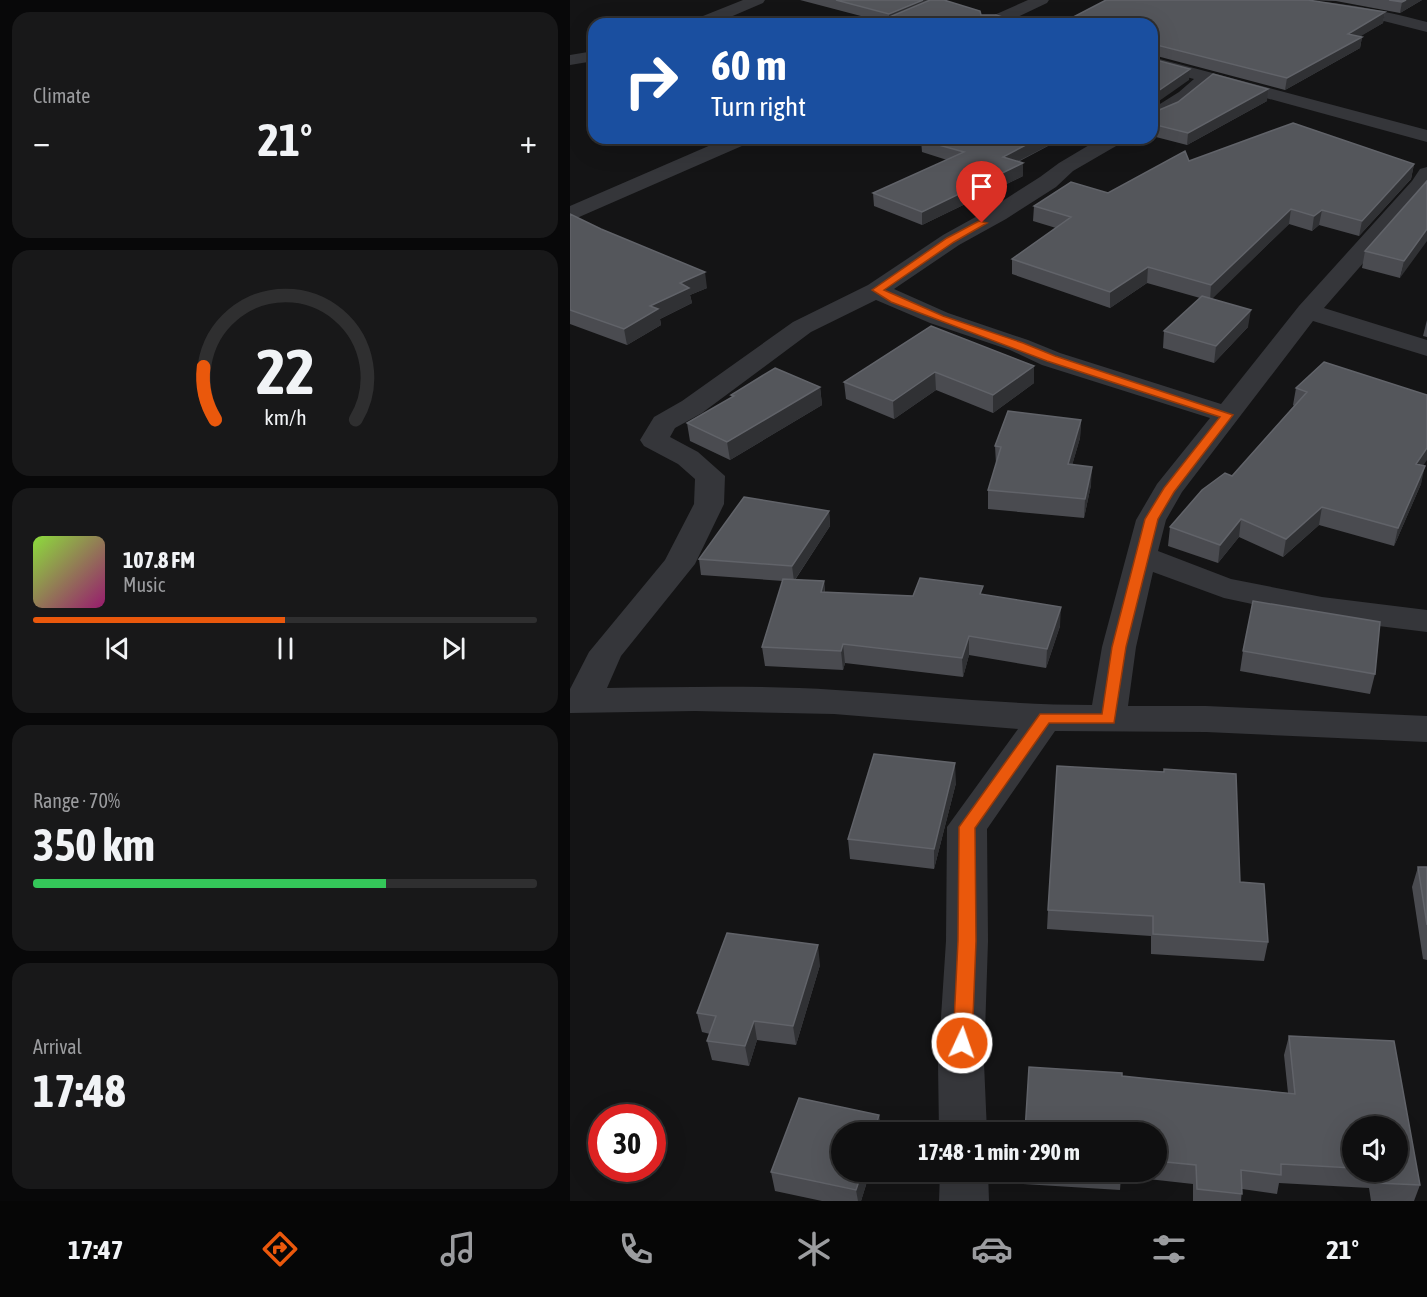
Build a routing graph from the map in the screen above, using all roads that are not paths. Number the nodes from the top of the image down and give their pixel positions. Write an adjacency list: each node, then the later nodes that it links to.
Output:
1 (757, 0): 5 (street)
2 (1041, 0): 6 (street)
3 (1286, 0): 4 (street)
4 (1339, 3): 7 (street)
5 (714, 18)
6 (1007, 18)
7 (1427, 27)
8 (588, 57): 9 (street)
9 (570, 60)
10 (1158, 64): 11 (street)
11 (1208, 76): 12 (street); 13 (street)
12 (1158, 113)
13 (1427, 136)
14 (730, 144): 17 (street)
15 (1106, 144): 18 (street)
16 (1425, 181): 19 (street)
17 (570, 214)
18 (877, 290): 21 (street); 24 (street)
19 (1308, 311): 20 (street); 21 (street)
20 (1427, 348)
21 (1228, 415): 22 (street)
22 (1141, 556): 23 (street); 26 (street)
23 (1427, 621)
24 (577, 701): 25 (street)
25 (1045, 718): 26 (street); 28 (street)
26 (1108, 719): 27 (street)
27 (1427, 729)
28 (963, 1122)
29 (964, 1182): 30 (street)
30 (964, 1201)

